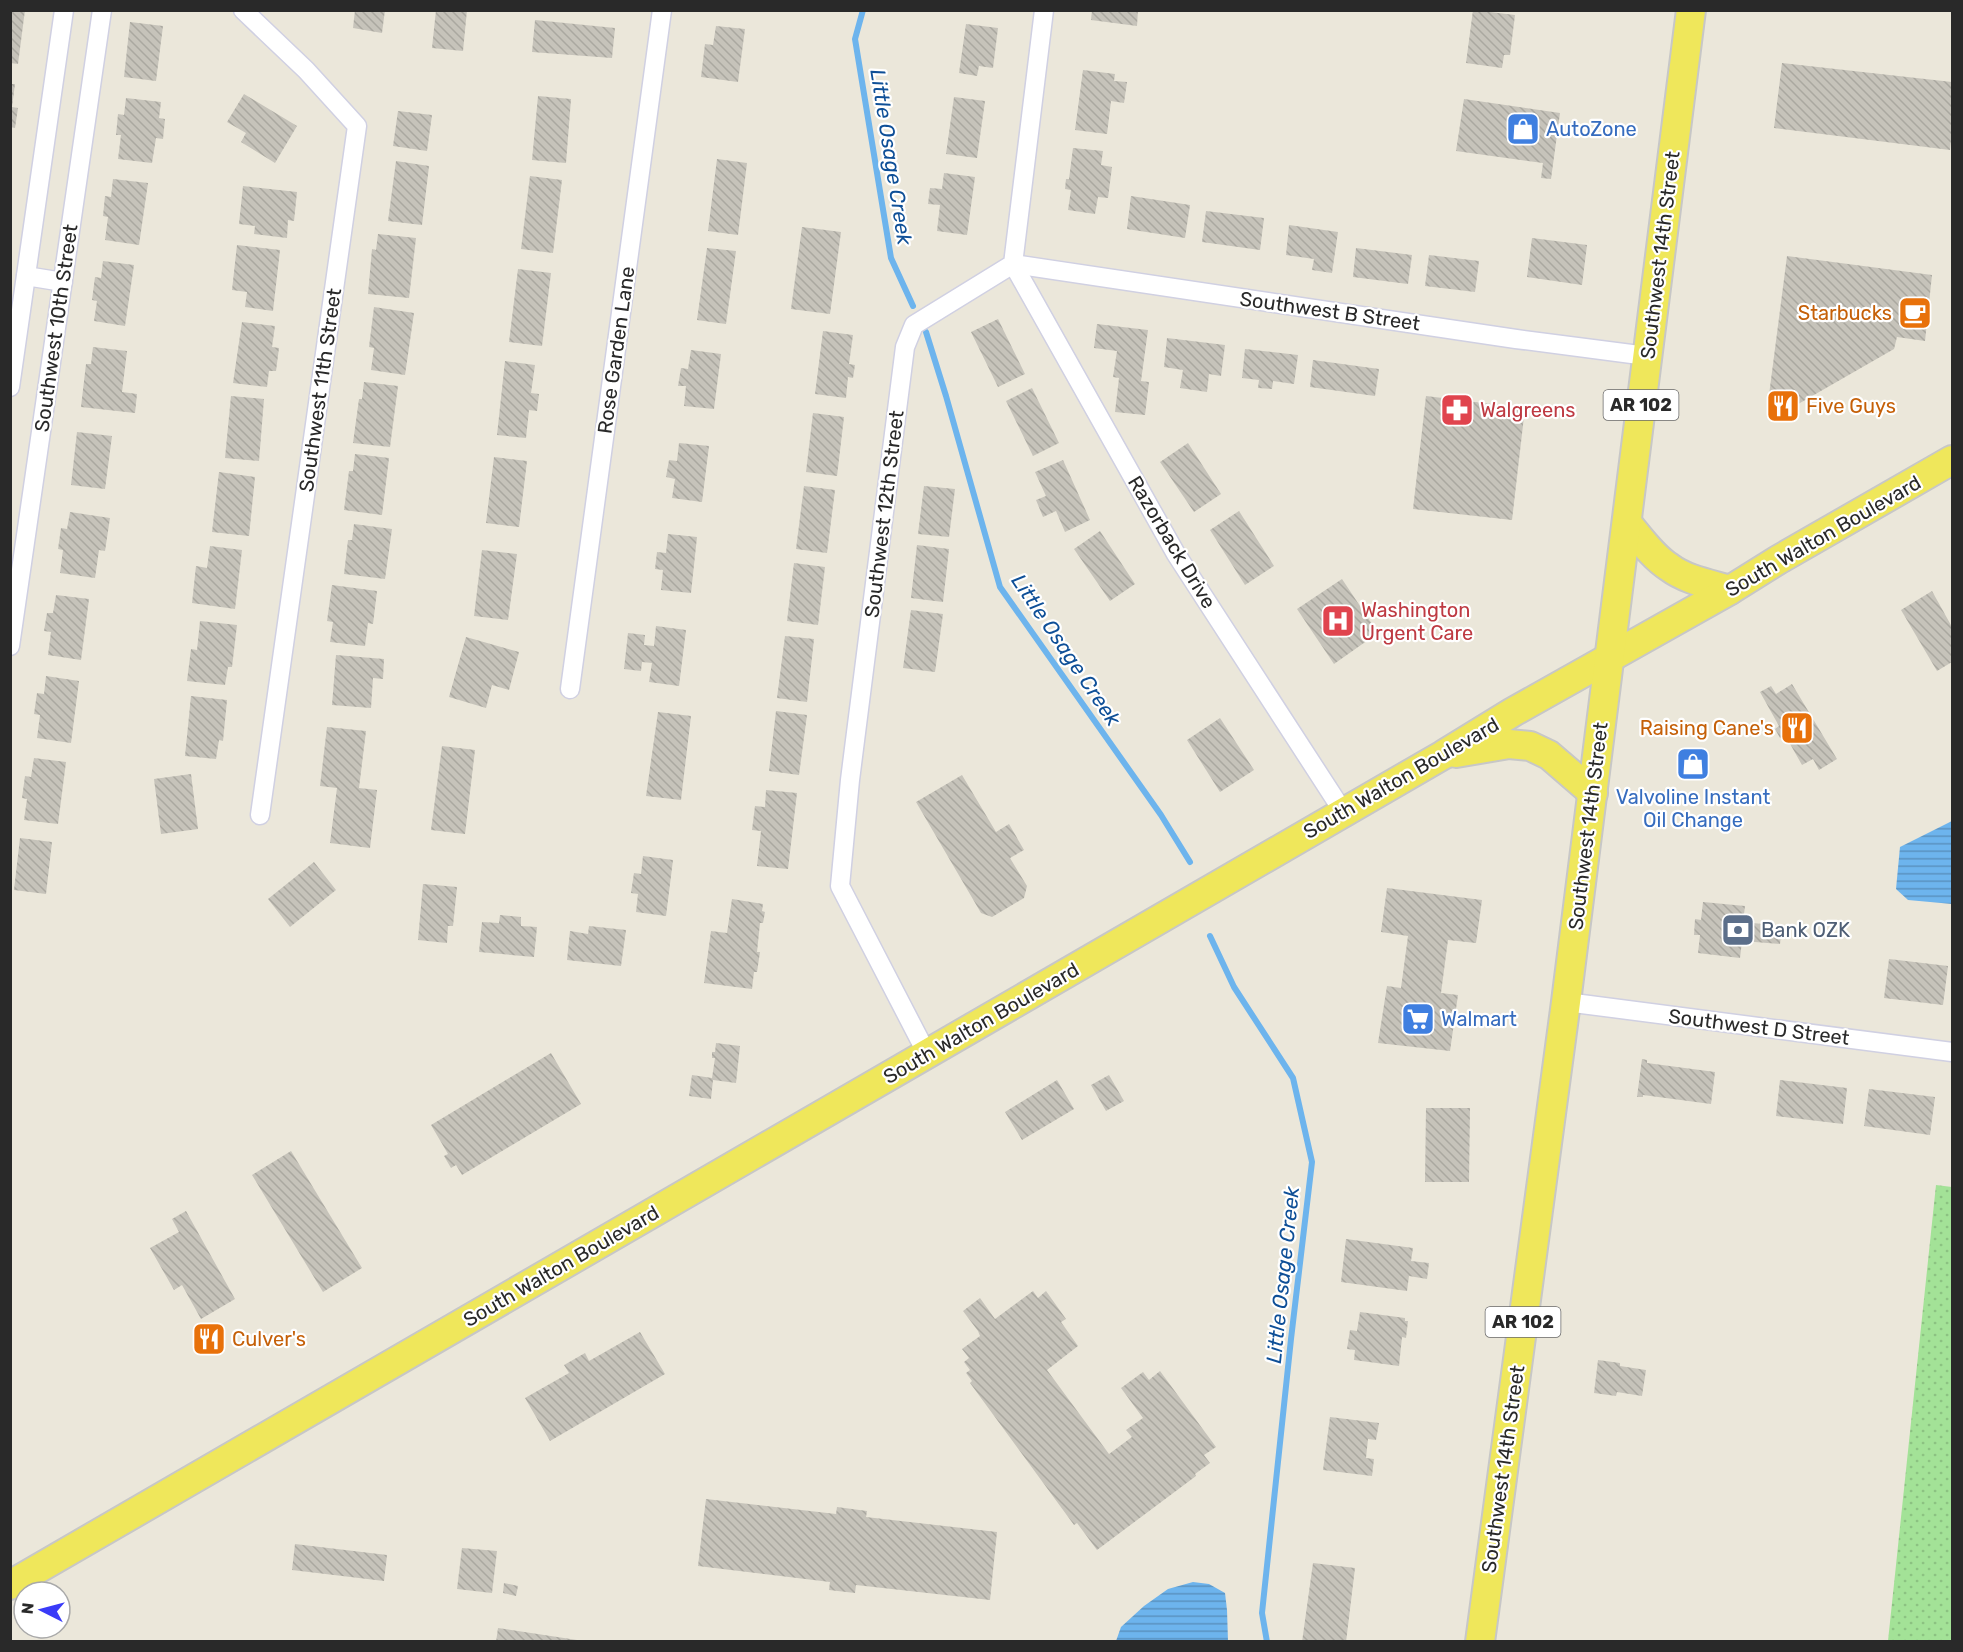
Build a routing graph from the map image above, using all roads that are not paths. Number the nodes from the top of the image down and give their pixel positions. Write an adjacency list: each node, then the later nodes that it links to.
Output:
1 (64, 10): 8 (street, Southwest 10th Street)
2 (102, 10): 9 (street, Southwest 10th Street)
3 (243, 10): 22 (street, Southwest 11th Street)
4 (662, 10): 18 (street, Rose Garden Lane)
5 (1044, 10): 7 (street)
6 (1691, 10): 10 (main road, Southwest 14th Street / AR 102)
7 (1013, 264): 10 (street, Southwest B Street); 21 (street, Razorback Drive); 25 (street, Southwest 12th Street)
8 (26, 276): 9 (street); 11 (street, Southwest 10th Street)
9 (63, 282): 15 (street, Southwest 10th Street)
10 (1647, 356): 13 (main road, Southwest 14th Street / AR 102)
11 (10, 387)
12 (1953, 460): 14 (main road, South Walton Boulevard)
13 (1627, 523): 14 (main road); 17 (main road, Southwest 14th Street / AR 102)
14 (1730, 590): 17 (main road, South Walton Boulevard)
15 (14, 595): 16 (street, Southwest 10th Street)
16 (10, 646)
17 (1609, 660): 19 (main road, South Walton Boulevard); 20 (main road, Southwest 14th Street / AR 102)
18 (570, 689)
19 (1443, 755): 20 (main road); 21 (main road, South Walton Boulevard)
20 (1593, 793): 23 (main road, Southwest 14th Street / AR 102)
21 (1344, 813): 25 (main road, South Walton Boulevard)
22 (260, 815)
23 (1566, 1002): 24 (street, Southwest D Street); 27 (main road, Southwest 14th Street / AR 102)
24 (1953, 1052)
25 (927, 1054): 26 (main road, South Walton Boulevard)
26 (10, 1586)
27 (1480, 1641)

